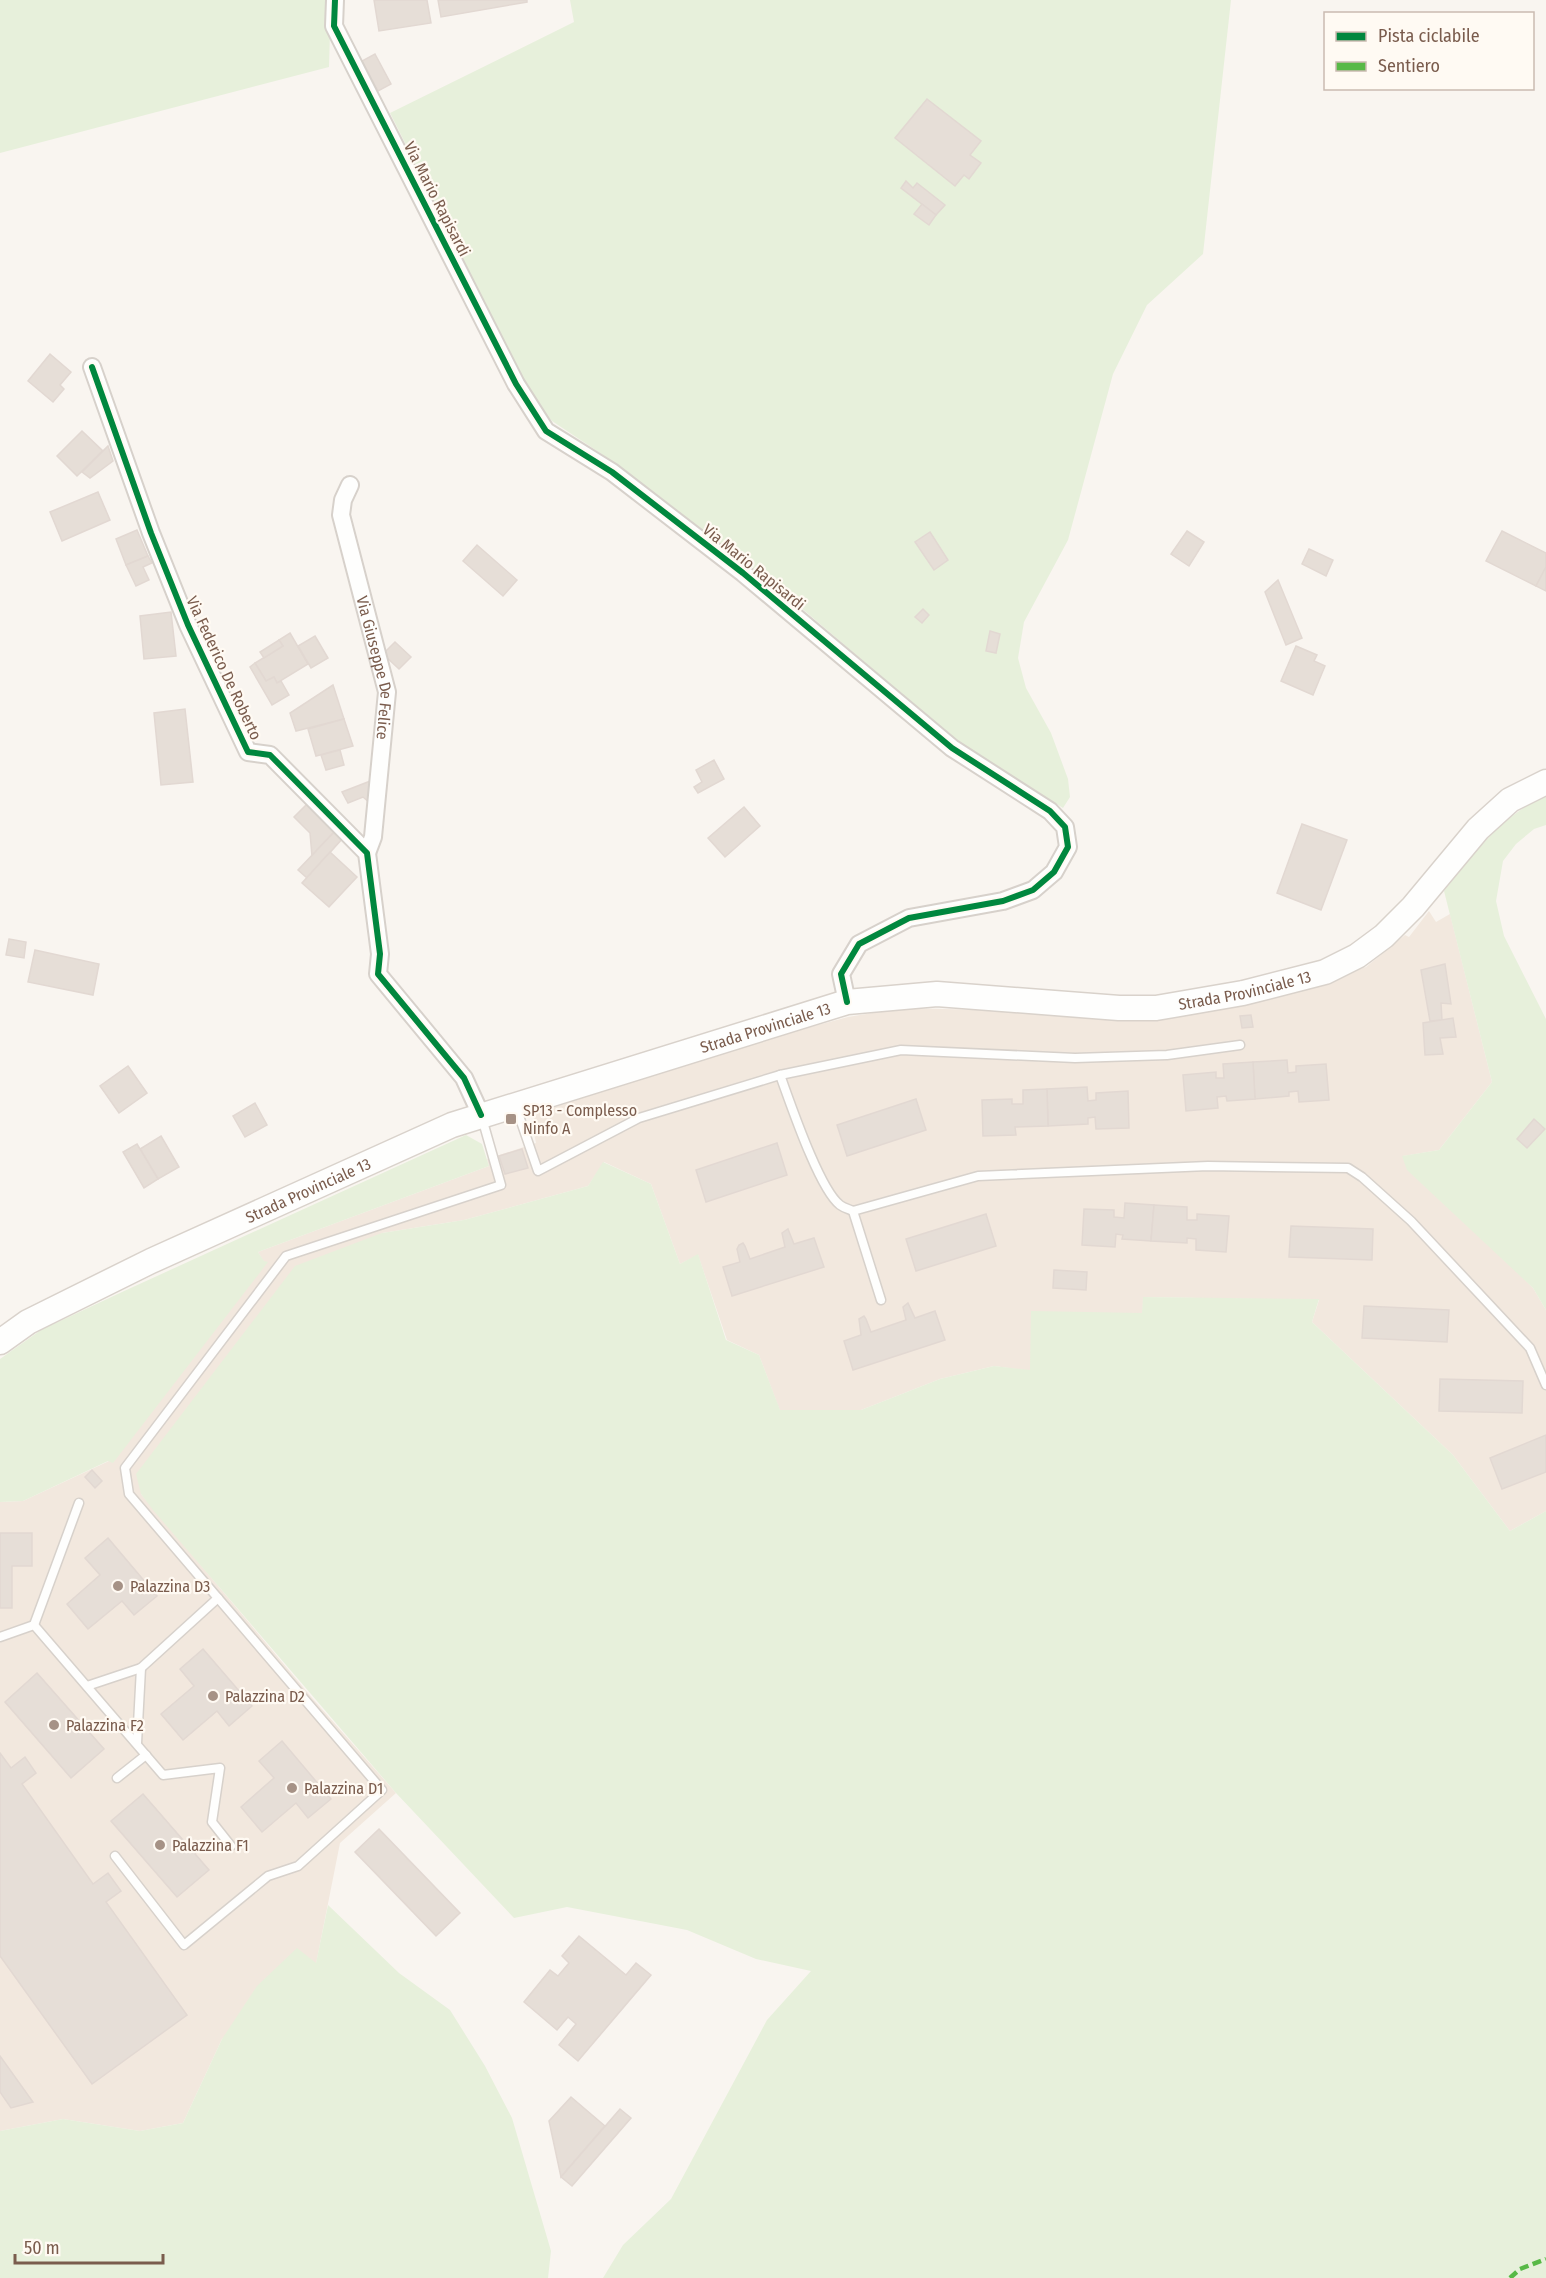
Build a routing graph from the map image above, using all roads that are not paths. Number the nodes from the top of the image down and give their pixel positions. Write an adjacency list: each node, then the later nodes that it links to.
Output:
1 (335, 0): 6 (street, Via Mario Rapisardi)
2 (92, 367): 5 (street, Via Federico De Roberto)
3 (350, 485): 5 (street, Via Giuseppe De Felice)
4 (1546, 782): 6 (main road, Strada Provinciale 13)
5 (368, 853): 10 (street)
6 (847, 1002): 9 (main road, Strada Provinciale 13)
7 (1240, 1045): 8 (lane)
8 (780, 1074): 9 (lane); 11 (lane)
9 (516, 1104): 10 (main road, Strada Provinciale 13)
10 (481, 1115): 13 (main road, Strada Provinciale 13); 16 (lane)
11 (853, 1211): 12 (lane); 14 (lane)
12 (881, 1300)
13 (0, 1342)
14 (1546, 1385)
15 (79, 1503): 17 (lane)
16 (218, 1598): 19 (lane); 25 (lane)
17 (34, 1625): 18 (lane); 20 (lane)
18 (0, 1637)
19 (141, 1668): 20 (lane); 21 (lane)
20 (87, 1686): 21 (lane)
21 (137, 1743): 22 (lane)
22 (146, 1755): 23 (lane); 24 (lane)
23 (117, 1778)
24 (231, 1846)
25 (115, 1856)

